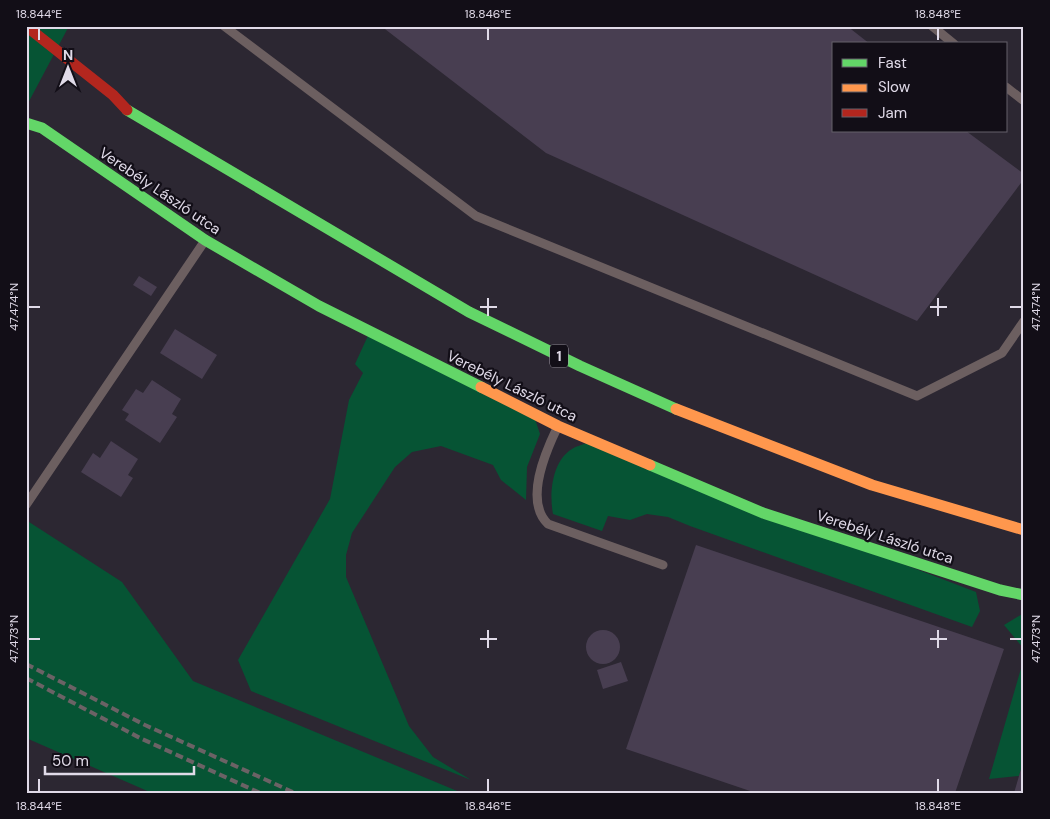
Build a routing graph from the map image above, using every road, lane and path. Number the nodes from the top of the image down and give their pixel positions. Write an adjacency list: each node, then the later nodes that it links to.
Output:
1 (26, 26): 8 (main road, 1)
2 (224, 26): 11 (lane)
3 (932, 26): 4 (lane)
4 (952, 42)
5 (76, 80): 8 (main road, 1)
6 (1008, 89): 7 (lane)
7 (1024, 101)
8 (127, 110): 14 (main road, 1)
9 (26, 122): 10 (main road, Verebély László utca)
10 (205, 240): 12 (main road, Verebély László utca); 13 (lane)
11 (1024, 320)
12 (558, 426): 15 (lane); 16 (main road, Verebély László utca)
13 (26, 505)
14 (1024, 530)
15 (663, 565)
16 (1024, 595)

